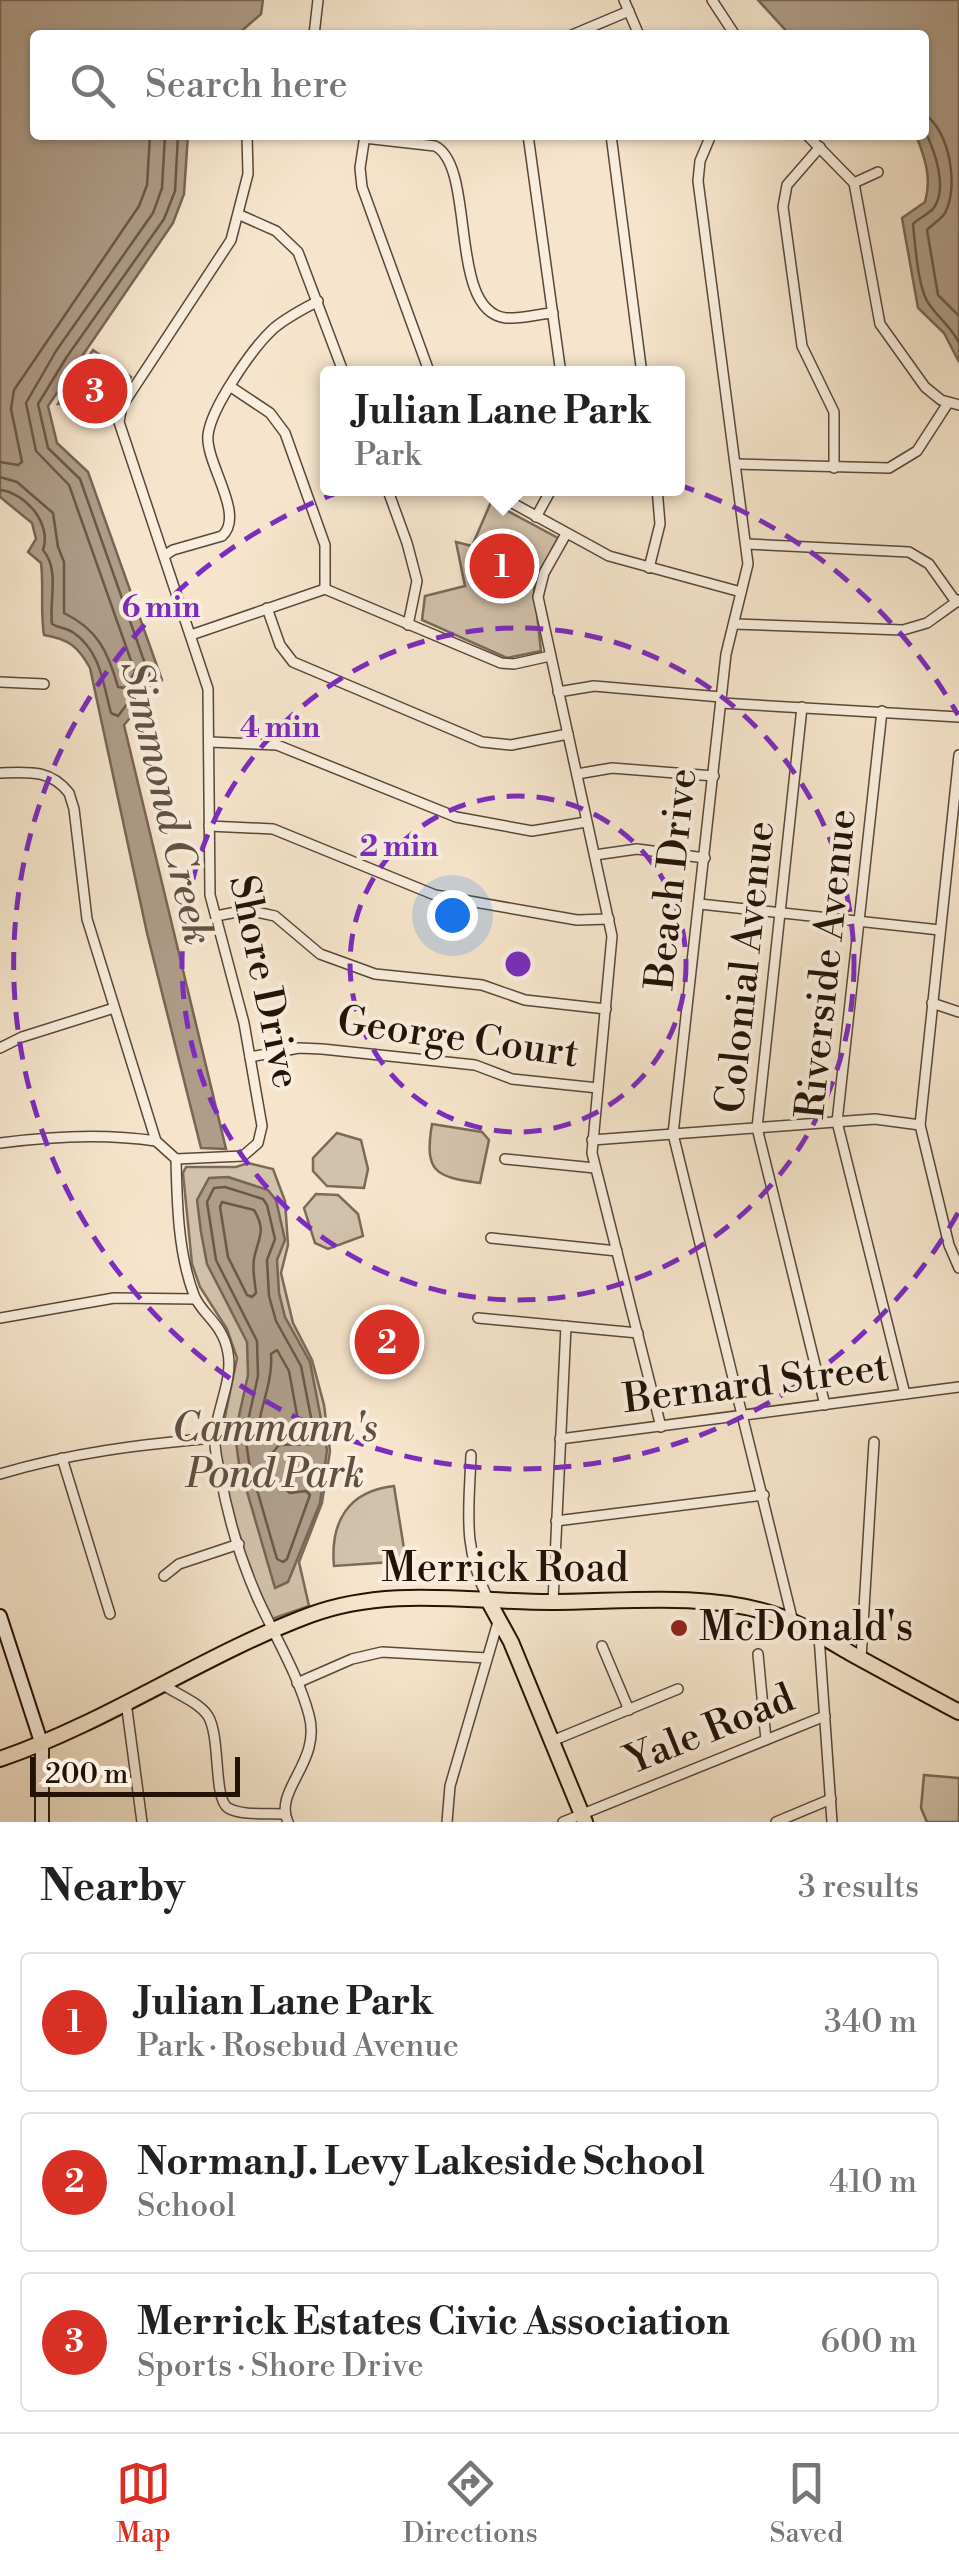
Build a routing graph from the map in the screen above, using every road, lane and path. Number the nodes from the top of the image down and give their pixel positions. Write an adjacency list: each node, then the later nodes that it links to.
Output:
1 (318, 0): 5 (street)
2 (624, 0): 4 (street)
3 (712, 0): 8 (street)
4 (629, 12): 6 (street); 7 (street)
5 (315, 30)
6 (584, 30)
7 (637, 30)
8 (732, 30)
9 (246, 140): 19 (street, Shore Drive)
10 (364, 140): 23 (street)
11 (392, 140): 21 (street)
12 (529, 140): 21 (street)
13 (612, 140): 25 (street)
14 (709, 140): 28 (street, Beach Drive)
15 (812, 140): 16 (street)
16 (820, 148): 18 (street); 29 (street)
17 (878, 172): 18 (street)
18 (854, 183): 27 (street)
19 (240, 215): 20 (street); 37 (street, Shore Drive)
20 (318, 301): 22 (street); 26 (street)
21 (553, 312): 24 (street)
22 (341, 366)
23 (427, 366)
24 (560, 366)
25 (641, 366)
26 (232, 387): 37 (street); 39 (street)
27 (954, 404): 29 (street)
28 (736, 464): 29 (street); 36 (street, Beach Drive)
29 (834, 468)
30 (390, 496): 44 (street)
31 (499, 496): 34 (street)
32 (548, 496): 34 (street)
33 (658, 496): 38 (street)
34 (536, 517): 35 (street)
35 (566, 534): 38 (street); 46 (street)
36 (747, 544): 40 (street, Beach Drive); 41 (street)
37 (164, 556): 45 (street, Shore Drive)
38 (649, 568): 40 (street)
39 (326, 590): 42 (street); 44 (street)
40 (742, 592): 43 (street, Beach Drive)
41 (957, 601): 43 (street)
42 (267, 608): 45 (street); 54 (street)
43 (734, 624): 50 (street, Beach Drive)
44 (408, 625): 46 (street)
45 (191, 635): 55 (street, Shore Drive)
46 (550, 656): 49 (street)
47 (0, 682): 48 (street)
48 (44, 684)
49 (558, 692): 50 (street); 54 (street)
50 (721, 700): 51 (street); 59 (street, Beach Drive)
51 (802, 708): 52 (street); 65 (street, Colonial Avenue)
52 (882, 712): 53 (street); 68 (street, Riverside Avenue)
53 (959, 717)
54 (568, 734): 58 (street)
55 (210, 742): 60 (street); 61 (street, Shore Drive)
56 (959, 755): 69 (street)
57 (0, 772): 71 (street)
58 (577, 774): 59 (street); 60 (street)
59 (714, 776): 63 (street, Beach Drive)
60 (586, 822): 62 (street)
61 (209, 826): 66 (street, Shore Drive); 67 (street)
62 (595, 856): 63 (street); 67 (street)
63 (705, 858): 64 (street, Beach Drive)
64 (700, 904): 65 (street); 80 (street, Beach Drive)
65 (780, 912): 68 (street); 79 (street, Colonial Avenue)
66 (216, 916): 72 (street); 75 (street, Shore Drive)
67 (609, 919): 72 (street)
68 (860, 921): 69 (street); 77 (street, Riverside Avenue)
69 (940, 930): 70 (street)
70 (932, 1004): 73 (street); 78 (street)
71 (114, 1008): 74 (street); 82 (street)
72 (606, 1009): 76 (street)
73 (959, 1012)
74 (0, 1048)
75 (250, 1057): 76 (street, George Court); 84 (street, Shore Drive)
76 (598, 1088): 81 (street)
77 (837, 1122): 78 (street); 79 (street); 96 (street, Riverside Avenue)
78 (920, 1125): 89 (street)
79 (757, 1128): 80 (street); 97 (street, Colonial Avenue)
80 (673, 1134): 81 (street); 98 (street, Beach Drive)
81 (592, 1140): 86 (street)
82 (156, 1141): 83 (street); 84 (street)
83 (0, 1143)
84 (176, 1159): 90 (street)
85 (506, 1159): 86 (street)
86 (595, 1168): 88 (street)
87 (492, 1238): 88 (street)
88 (617, 1251): 94 (street)
89 (959, 1268)
90 (194, 1299): 91 (street); 100 (street)
91 (0, 1318)
92 (478, 1318): 93 (street)
93 (566, 1326): 94 (street); 101 (street)
94 (638, 1334): 99 (street)
95 (959, 1386): 96 (street, Bernard Street)
96 (905, 1394): 97 (street, Bernard Street)
97 (825, 1405): 98 (street, Bernard Street)
98 (744, 1416): 99 (street, Bernard Street); 106 (street, Beach Drive)
99 (662, 1427): 101 (street, Bernard Street)
100 (215, 1438): 104 (street); 108 (street)
101 (560, 1439): 107 (street)
102 (874, 1442): 121 (street)
103 (471, 1456): 110 (street)
104 (62, 1458): 105 (street); 112 (street)
105 (0, 1474)
106 (764, 1495): 107 (street); 115 (street, Beach Drive)
107 (556, 1521): 111 (street)
108 (239, 1544): 109 (street); 116 (street)
109 (164, 1576)
110 (489, 1602): 111 (main road, Merrick Road); 114 (main road); 116 (main road, Merrick Road)
111 (553, 1602): 115 (main road, Merrick Road)
112 (110, 1614)
113 (0, 1616): 131 (street)
114 (498, 1622): 120 (street); 130 (main road)
115 (793, 1622): 117 (main road, Merrick Road)
116 (273, 1630): 122 (street); 123 (main road, Merrick Road)
117 (819, 1636): 121 (main road, Merrick Road); 128 (street)
118 (602, 1646): 126 (street)
119 (758, 1654): 129 (street)
120 (486, 1658): 122 (street); 138 (street)
121 (861, 1659): 127 (main road, Merrick Road)
122 (296, 1682): 134 (street)
123 (162, 1684): 125 (main road, Merrick Road); 134 (street)
124 (678, 1689): 126 (street)
125 (126, 1702): 131 (main road, Merrick Road); 137 (street)
126 (629, 1710): 130 (street)
127 (959, 1712)
128 (825, 1716): 129 (street, Yale Road); 133 (street)
129 (766, 1740): 135 (street, Yale Road)
130 (552, 1742): 135 (main road)
131 (42, 1745): 132 (main road, Merrick Road); 136 (street)
132 (0, 1759)
133 (830, 1799): 140 (street); 141 (street)
134 (286, 1818)
135 (584, 1818): 139 (street, Yale Road)
136 (42, 1822)
137 (142, 1822)
138 (446, 1822)
139 (563, 1822)
140 (776, 1822)
141 (832, 1822)

